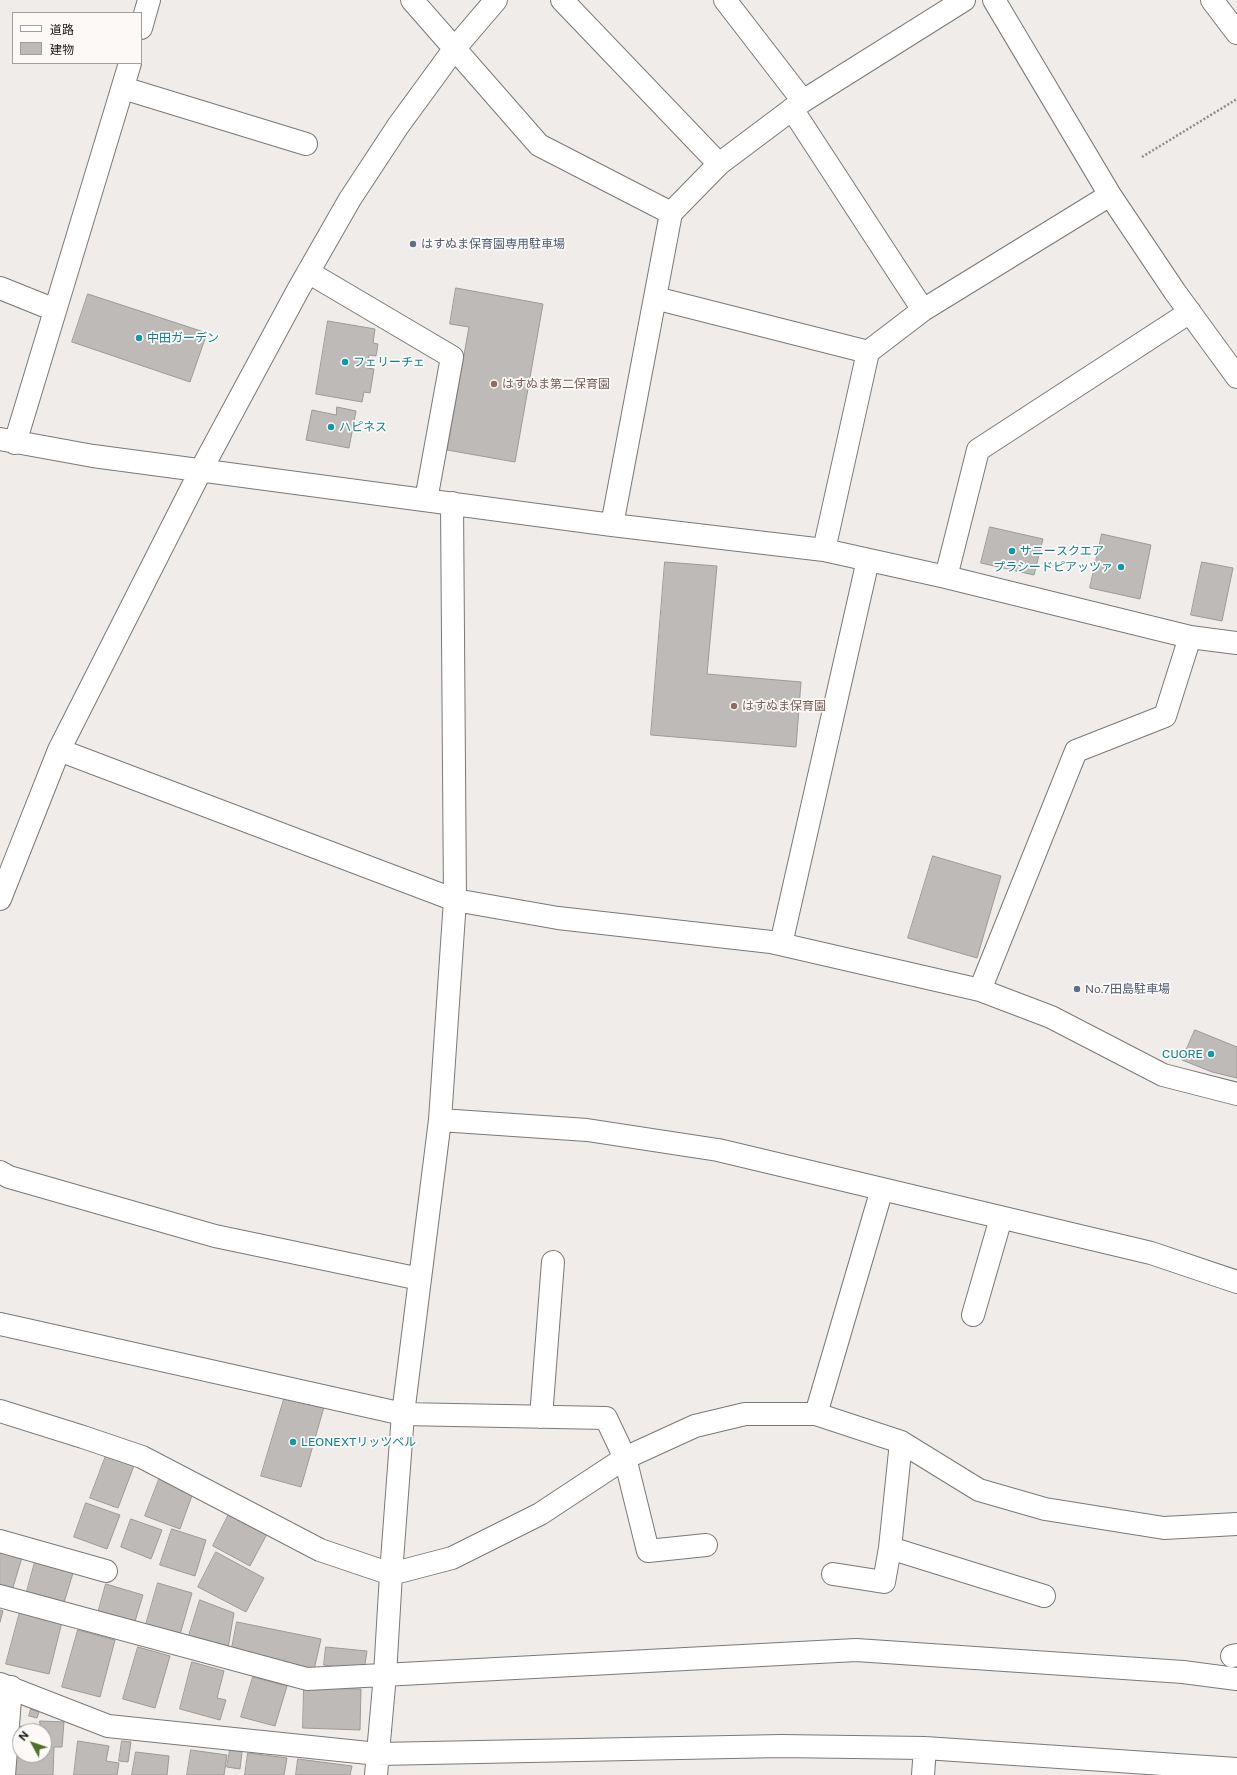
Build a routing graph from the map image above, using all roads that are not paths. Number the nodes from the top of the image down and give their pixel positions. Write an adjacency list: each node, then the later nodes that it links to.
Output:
1 (150, 0): 9 (street)
2 (412, 0): 11 (street)
3 (496, 0): 11 (street)
4 (562, 0): 16 (street)
5 (724, 0): 14 (street)
6 (964, 0): 14 (street)
7 (994, 0): 17 (street)
8 (1212, 0): 10 (street)
9 (142, 25)
10 (1237, 33)
11 (455, 48): 18 (street); 19 (street)
12 (130, 64): 13 (street)
13 (123, 88): 15 (street); 22 (street)
14 (798, 105): 16 (street); 23 (street)
15 (306, 144)
16 (719, 164): 18 (street)
17 (1110, 195): 23 (street); 24 (street)
18 (671, 213): 21 (street)
19 (308, 272): 28 (street); 29 (street)
20 (0, 288): 22 (street)
21 (655, 298): 25 (street); 31 (street)
22 (55, 310): 27 (street)
23 (923, 310): 25 (street)
24 (1190, 312): 26 (street); 34 (street)
25 (868, 352): 32 (street)
26 (1237, 377)
27 (8, 441): 28 (street)
28 (201, 470): 29 (street); 37 (street)
29 (426, 500): 30 (street)
30 (452, 503): 31 (street); 39 (street)
31 (612, 525): 32 (street)
32 (824, 550): 33 (street)
33 (868, 560): 34 (street); 40 (street)
34 (946, 577): 35 (street)
35 (1190, 637): 36 (street); 41 (street)
36 (1237, 643)
37 (59, 750): 38 (street); 39 (street)
38 (0, 899)
39 (455, 900): 40 (street); 43 (street)
40 (781, 944): 41 (street)
41 (980, 990): 42 (street)
42 (1237, 1094)
43 (440, 1120): 45 (street); 48 (street)
44 (0, 1172): 48 (street)
45 (882, 1189): 46 (street); 54 (street)
46 (1002, 1218): 49 (street); 50 (street)
47 (553, 1262): 55 (street)
48 (420, 1279): 53 (street)
49 (1237, 1282)
50 (973, 1315)
51 (0, 1324): 53 (street)
52 (0, 1412): 63 (street)
53 (403, 1414): 55 (street); 63 (street)
54 (816, 1414): 56 (street); 57 (street)
55 (541, 1417): 57 (street)
56 (901, 1442): 58 (street); 61 (street)
57 (625, 1458): 60 (street); 63 (street)
58 (1237, 1524)
59 (0, 1541): 62 (street)
60 (706, 1545)
61 (890, 1548): 64 (street); 66 (street)
62 (106, 1571)
63 (391, 1574): 67 (street)
64 (833, 1574)
65 (0, 1596): 67 (street)
66 (1044, 1596)
67 (385, 1675): 68 (street); 71 (street)
68 (1237, 1679)
69 (5, 1686): 71 (street); 73 (street)
70 (925, 1748): 71 (street); 72 (street); 74 (street)
71 (377, 1765)
72 (1237, 1769)
73 (4, 1775)
74 (923, 1775)

